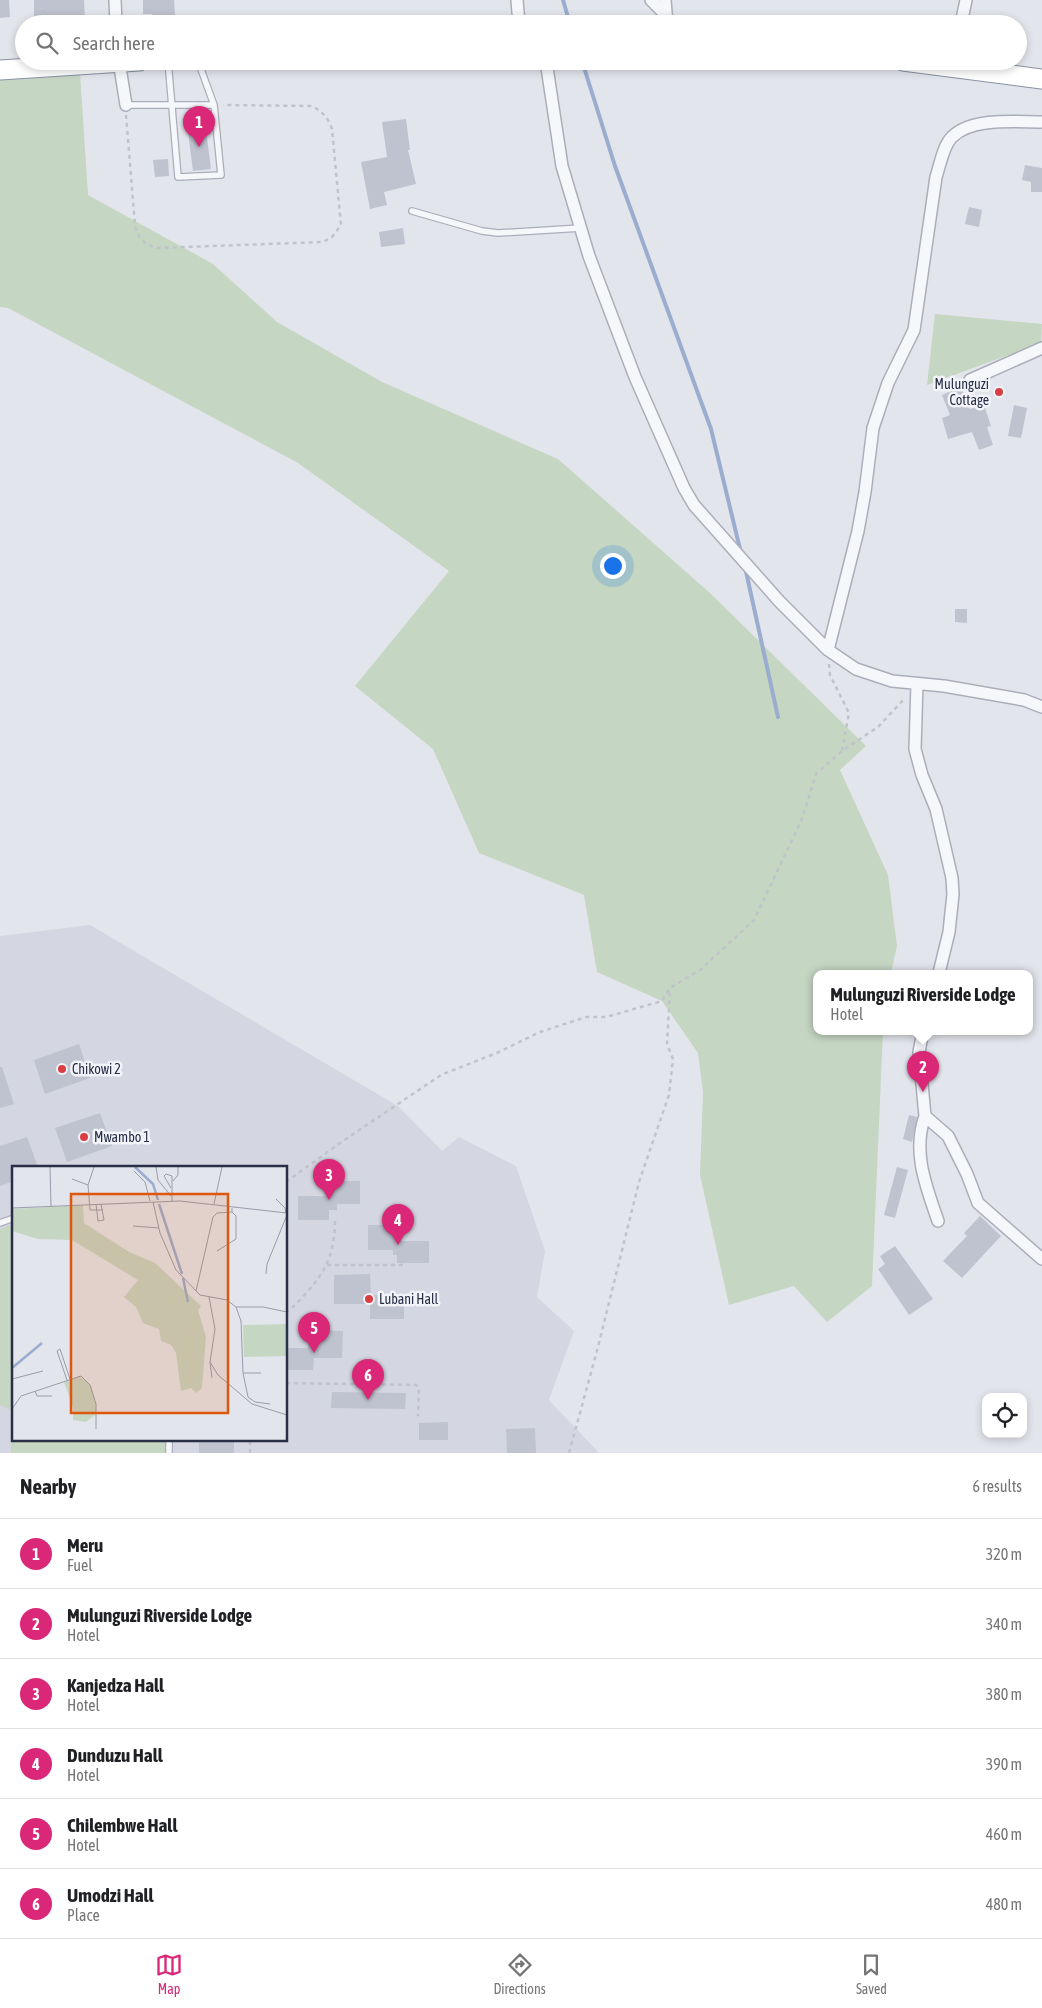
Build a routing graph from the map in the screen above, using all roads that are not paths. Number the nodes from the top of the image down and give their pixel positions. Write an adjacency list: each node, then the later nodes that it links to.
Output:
1 (115, 0): 6 (street)
2 (518, 0): 7 (street)
3 (651, 0): 8 (street)
4 (665, 0): 9 (street)
5 (966, 0): 10 (street)
6 (116, 15)
7 (519, 15)
8 (662, 15)
9 (666, 15)
10 (963, 15)
11 (15, 69): 12 (highway)
12 (0, 70)
13 (120, 70): 20 (street)
14 (169, 70): 21 (lane)
15 (201, 70): 19 (lane)
16 (547, 70): 24 (street)
17 (991, 70): 18 (highway)
18 (1042, 78)
19 (214, 104): 21 (lane); 21 (lane)
20 (126, 105): 21 (lane)
21 (171, 106)
22 (1042, 122): 27 (street)
23 (412, 211): 24 (lane)
24 (581, 228): 27 (street)
25 (1042, 348): 26 (street)
26 (970, 380)
27 (828, 650): 28 (street)
28 (918, 684): 29 (street); 30 (street)
29 (1042, 707)
30 (940, 970)
31 (922, 1035): 32 (street)
32 (925, 1116): 34 (street); 36 (street)
33 (12, 1219): 35 (lane)
34 (938, 1220)
35 (0, 1223)
36 (1042, 1259)
37 (169, 1440): 38 (lane)
38 (169, 1453)

